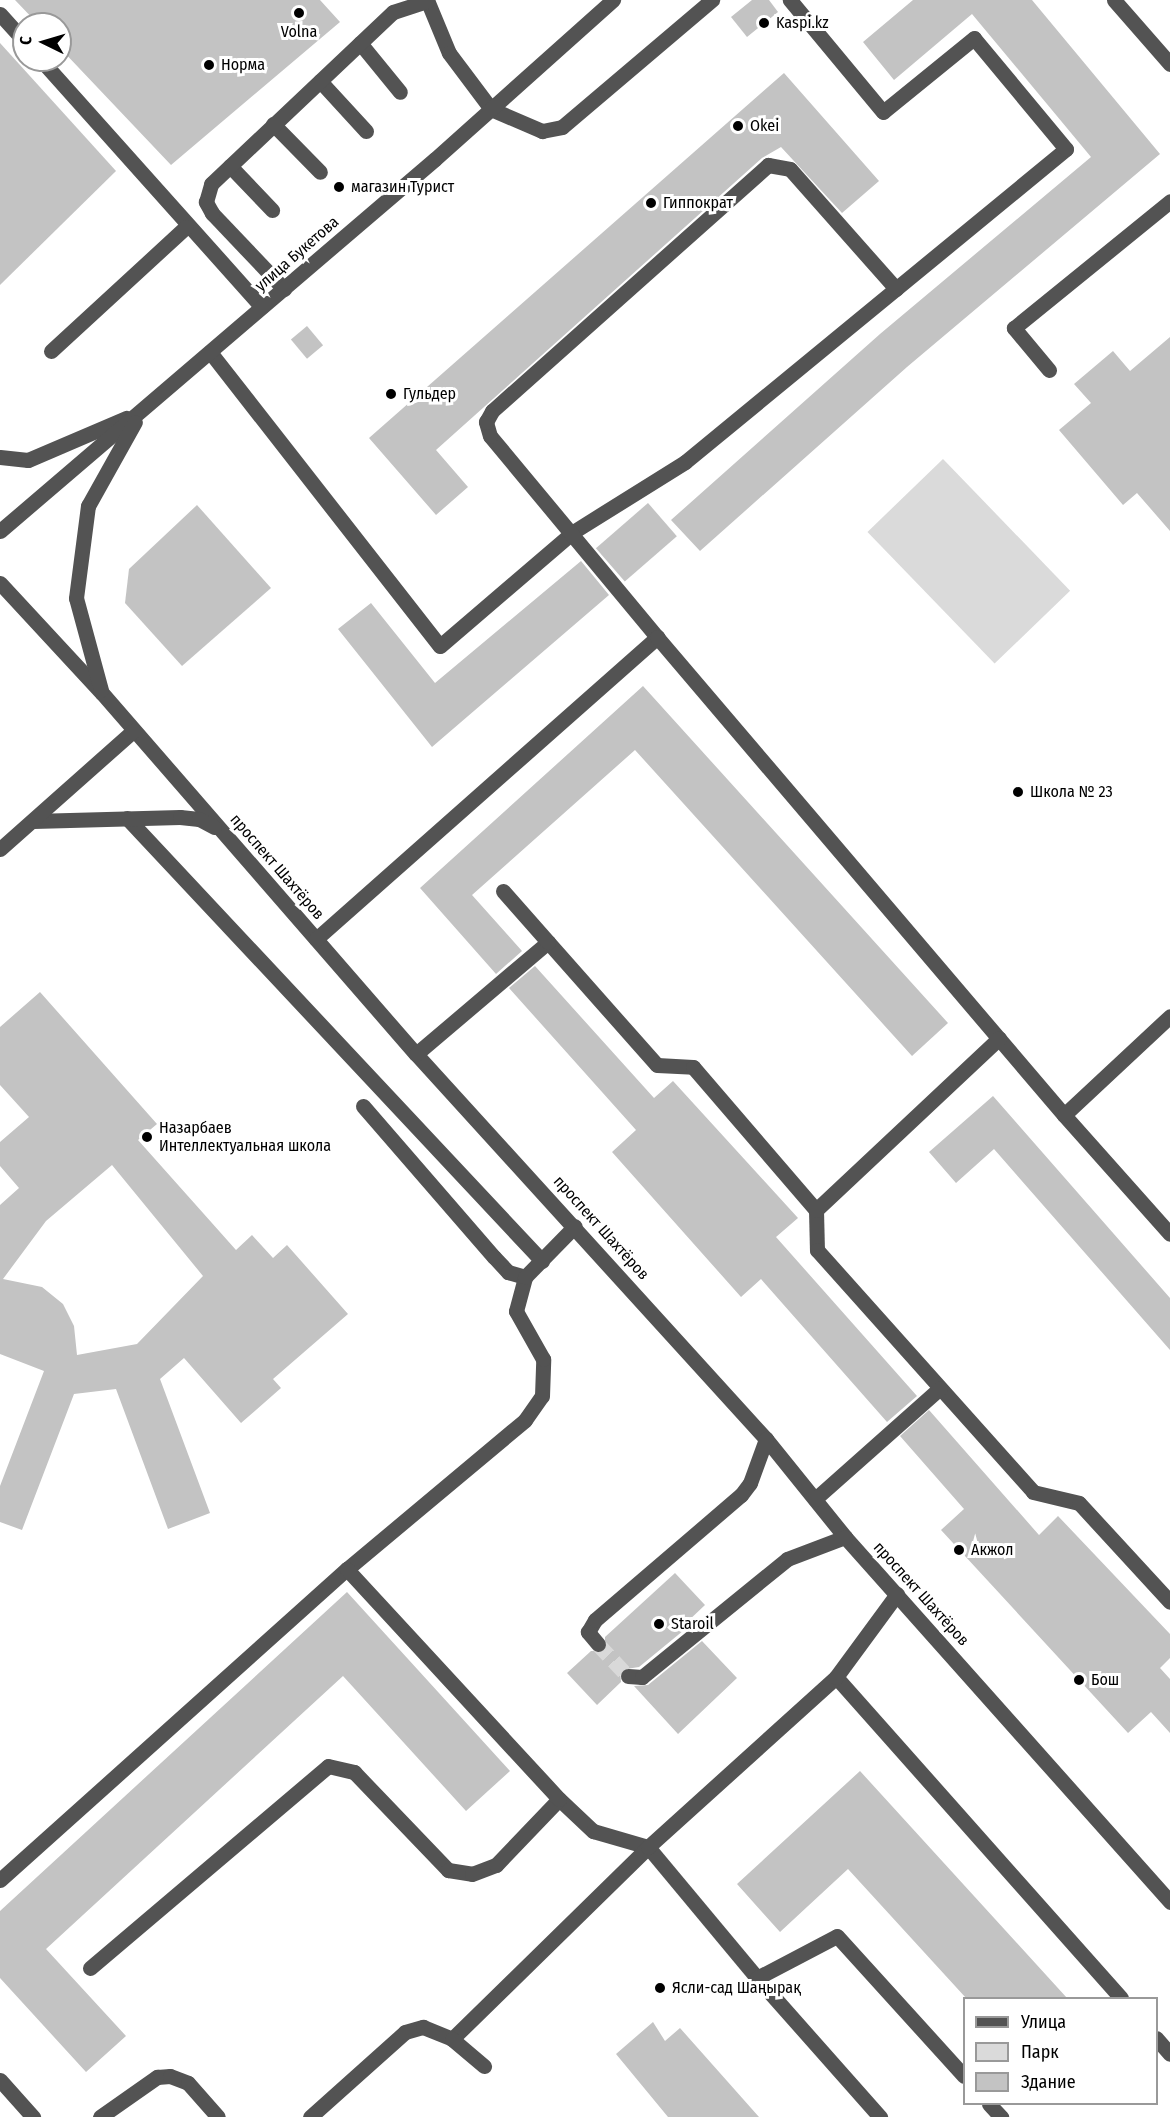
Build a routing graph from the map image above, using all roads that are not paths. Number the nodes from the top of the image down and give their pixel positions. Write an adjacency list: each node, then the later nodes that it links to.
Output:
1 (613, 0): 13 (street, улица Букетова)
2 (711, 0): 13 (street)
3 (789, 0): 22 (street)
4 (1114, 0): 9 (street)
5 (427, 1): 8 (street); 13 (street)
6 (0, 14): 7 (street)
7 (12, 28)
8 (360, 43): 11 (street); 12 (street)
9 (1170, 64)
10 (50, 72): 20 (street)
11 (320, 81): 14 (street); 15 (street)
12 (400, 92)
13 (491, 109): 21 (street, улица Букетова)
14 (273, 124): 16 (street); 17 (street)
15 (366, 131)
16 (230, 166): 19 (street); 21 (street)
17 (320, 172)
18 (1170, 201): 26 (street)
19 (272, 210)
20 (186, 227): 23 (street); 24 (street)
21 (284, 289): 23 (street, улица Букетова)
22 (896, 289): 30 (street); 30 (street)
23 (262, 308): 25 (street, улица Букетова)
24 (51, 351)
25 (210, 352): 27 (street, улица Букетова); 30 (street)
26 (1049, 370)
27 (140, 412): 28 (street); 29 (street, улица Букетова); 33 (street)
28 (0, 457)
29 (0, 531)
30 (573, 532): 32 (street)
31 (0, 583): 33 (street, проспект Шахтёров)
32 (657, 637): 40 (street); 43 (street)
33 (102, 693): 34 (street, проспект Шахтёров)
34 (134, 731): 36 (street); 37 (street, проспект Шахтёров)
35 (127, 818): 36 (street); 37 (street); 50 (street)
36 (33, 821): 38 (street)
37 (224, 833): 40 (street, проспект Шахтёров)
38 (0, 849)
39 (503, 891): 41 (street)
40 (316, 939): 44 (street, проспект Шахтёров)
41 (548, 942): 44 (street); 47 (street)
42 (1170, 1016): 46 (street)
43 (999, 1038): 46 (street); 47 (street)
44 (416, 1054): 48 (street, проспект Шахтёров)
45 (363, 1106): 51 (street)
46 (1064, 1115): 49 (street)
47 (816, 1210): 52 (street)
48 (575, 1226): 50 (street); 53 (street, проспект Шахтёров)
49 (1170, 1234)
50 (542, 1261): 51 (street)
51 (525, 1277): 56 (street)
52 (940, 1388): 54 (street); 58 (street)
53 (766, 1439): 54 (street, проспект Шахтёров); 59 (street)
54 (815, 1499): 55 (street, проспект Шахтёров)
55 (845, 1537): 57 (street, проспект Шахтёров); 60 (street)
56 (347, 1569): 62 (street); 64 (street)
57 (897, 1594): 61 (street); 65 (street, проспект Шахтёров)
58 (1170, 1602)
59 (598, 1644)
60 (628, 1676)
61 (836, 1677): 63 (street); 68 (street)
62 (559, 1799): 63 (street); 66 (street)
63 (648, 1847): 67 (street); 69 (street)
64 (0, 1880)
65 (1170, 1902)
66 (90, 1968)
67 (757, 1978): 73 (street); 80 (street)
68 (1120, 1997)
69 (452, 2039): 72 (street); 79 (street)
70 (1158, 2040): 71 (street)
71 (1170, 2054)
72 (484, 2067)
73 (963, 2075)
74 (0, 2080): 76 (street)
75 (991, 2105): 81 (street)
76 (33, 2117)
77 (100, 2117): 78 (street)
78 (218, 2117)
79 (310, 2117)
80 (880, 2117)
81 (1001, 2117)

